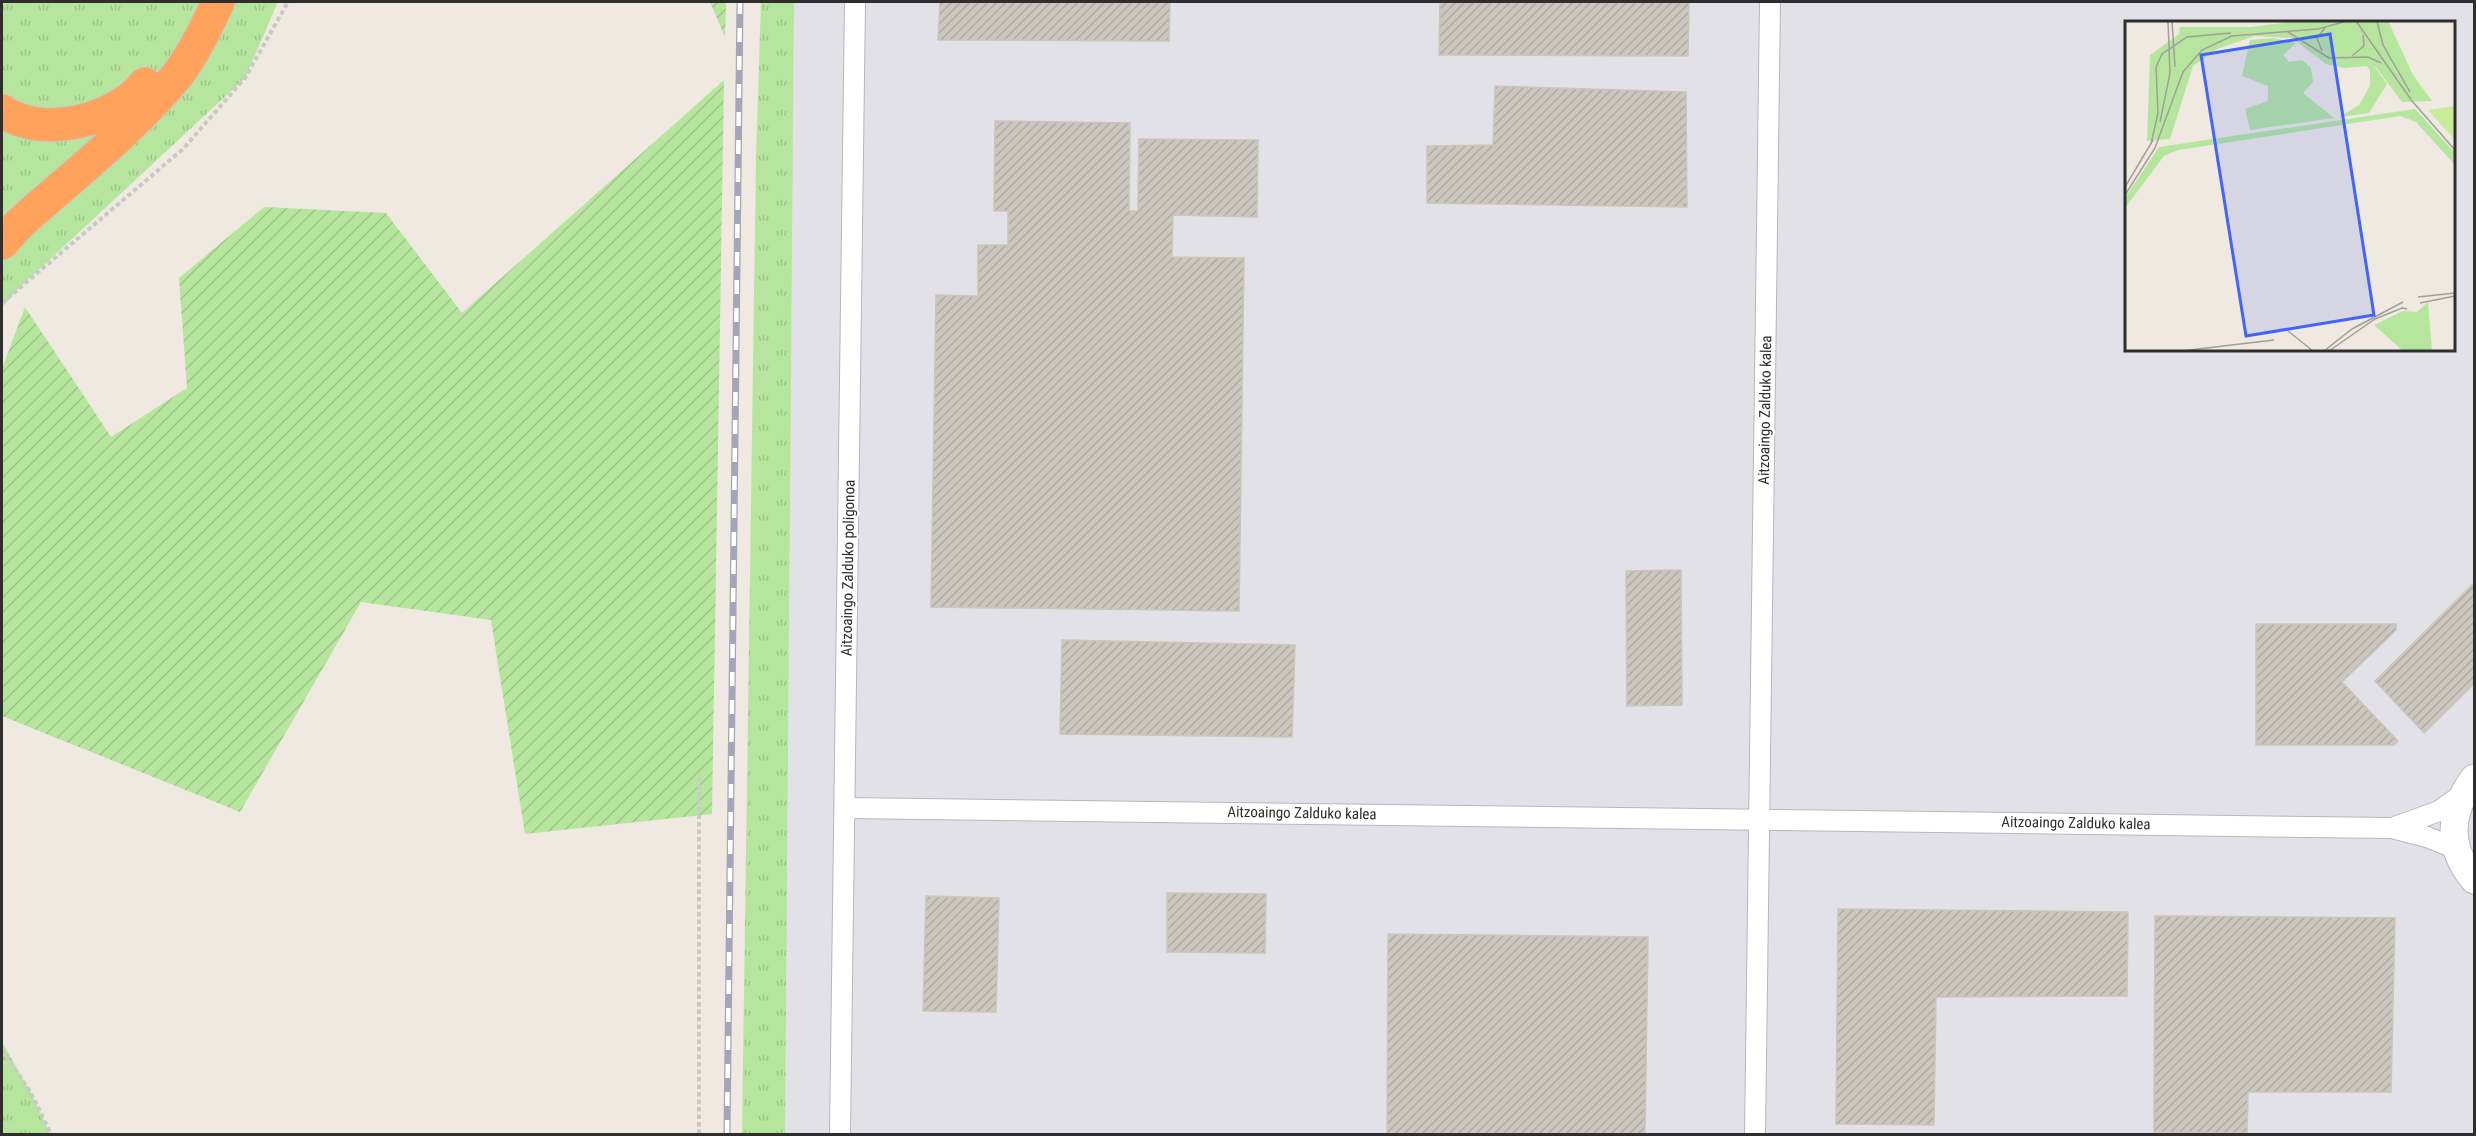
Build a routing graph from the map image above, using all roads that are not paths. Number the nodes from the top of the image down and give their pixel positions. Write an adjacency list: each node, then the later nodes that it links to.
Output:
1 (197, 2): 5 (highway)
2 (218, 2): 6 (highway)
3 (855, 2): 8 (street, Aitzoaingo Zalduko poligonoa)
4 (1770, 2): 9 (street, Aitzoaingo Zalduko kalea)
5 (2, 111)
6 (2, 243)
7 (2469, 786): 10 (street, Aitzoaingo Zalduko kalea); 11 (street)
8 (845, 808): 9 (street, Aitzoaingo Zalduko kalea); 13 (street, Aitzoaingo Zalduko poligonoa)
9 (1759, 818): 10 (street, Aitzoaingo Zalduko kalea); 14 (street, Aitzoaingo Zalduko kalea)
10 (2392, 828): 11 (street, Aitzoaingo Zalduko kalea)
11 (2457, 849): 12 (street)
12 (2475, 880)
13 (840, 1134)
14 (1755, 1134)

